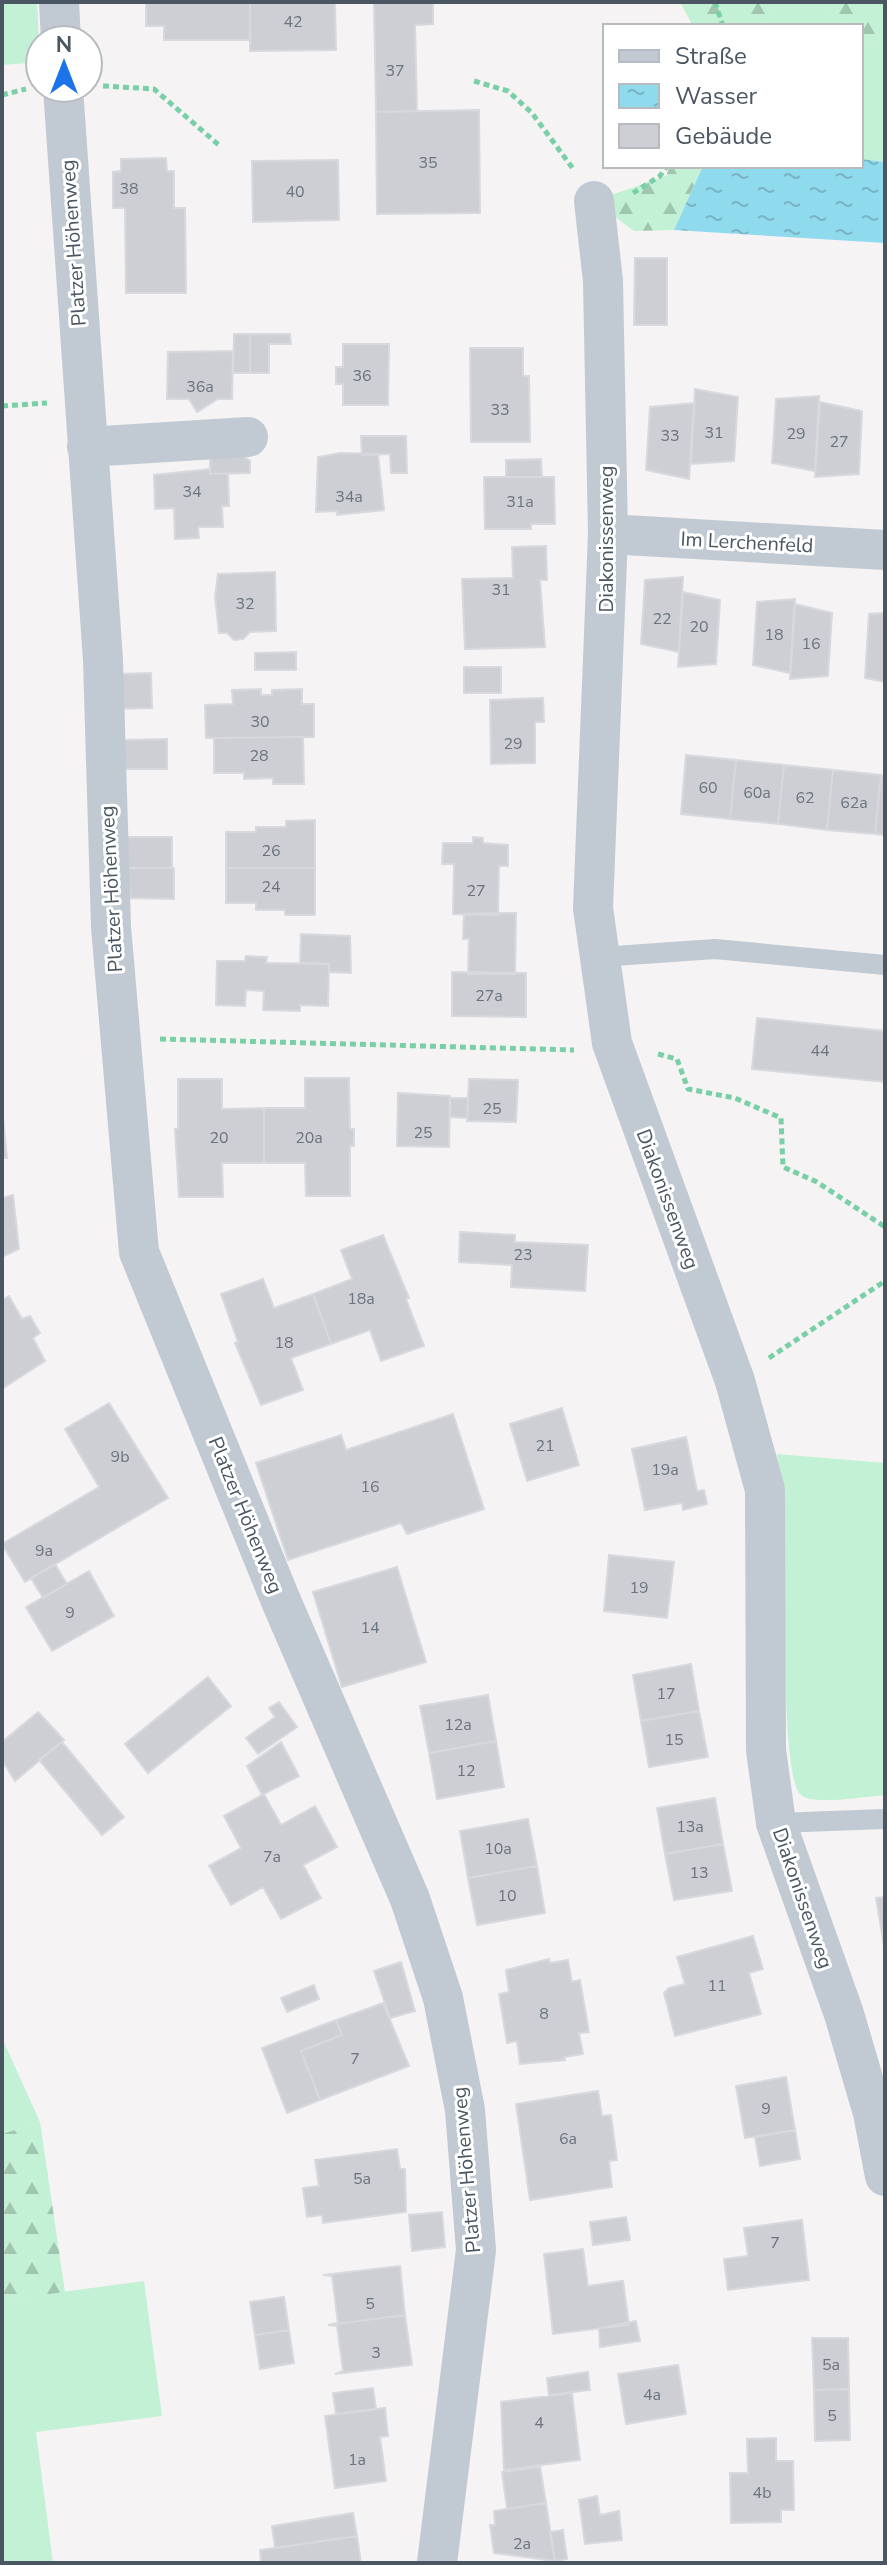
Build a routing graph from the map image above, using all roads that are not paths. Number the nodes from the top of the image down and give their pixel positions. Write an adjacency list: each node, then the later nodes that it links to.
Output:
1 (59, 2): 2 (street)
2 (60, 24)
3 (64, 104): 6 (street, Platzer Höhenweg)
4 (594, 201): 7 (street, Diakonissenweg)
5 (248, 437): 6 (street)
6 (87, 447): 14 (street, Platzer Höhenweg)
7 (608, 534): 8 (street, Im Lerchenfeld); 9 (street, Diakonissenweg)
8 (885, 550)
9 (600, 957): 10 (lane); 12 (street, Diakonissenweg)
10 (885, 965)
11 (885, 1819): 12 (lane)
12 (776, 1823): 13 (street, Diakonissenweg)
13 (885, 2176)
14 (437, 2563)

